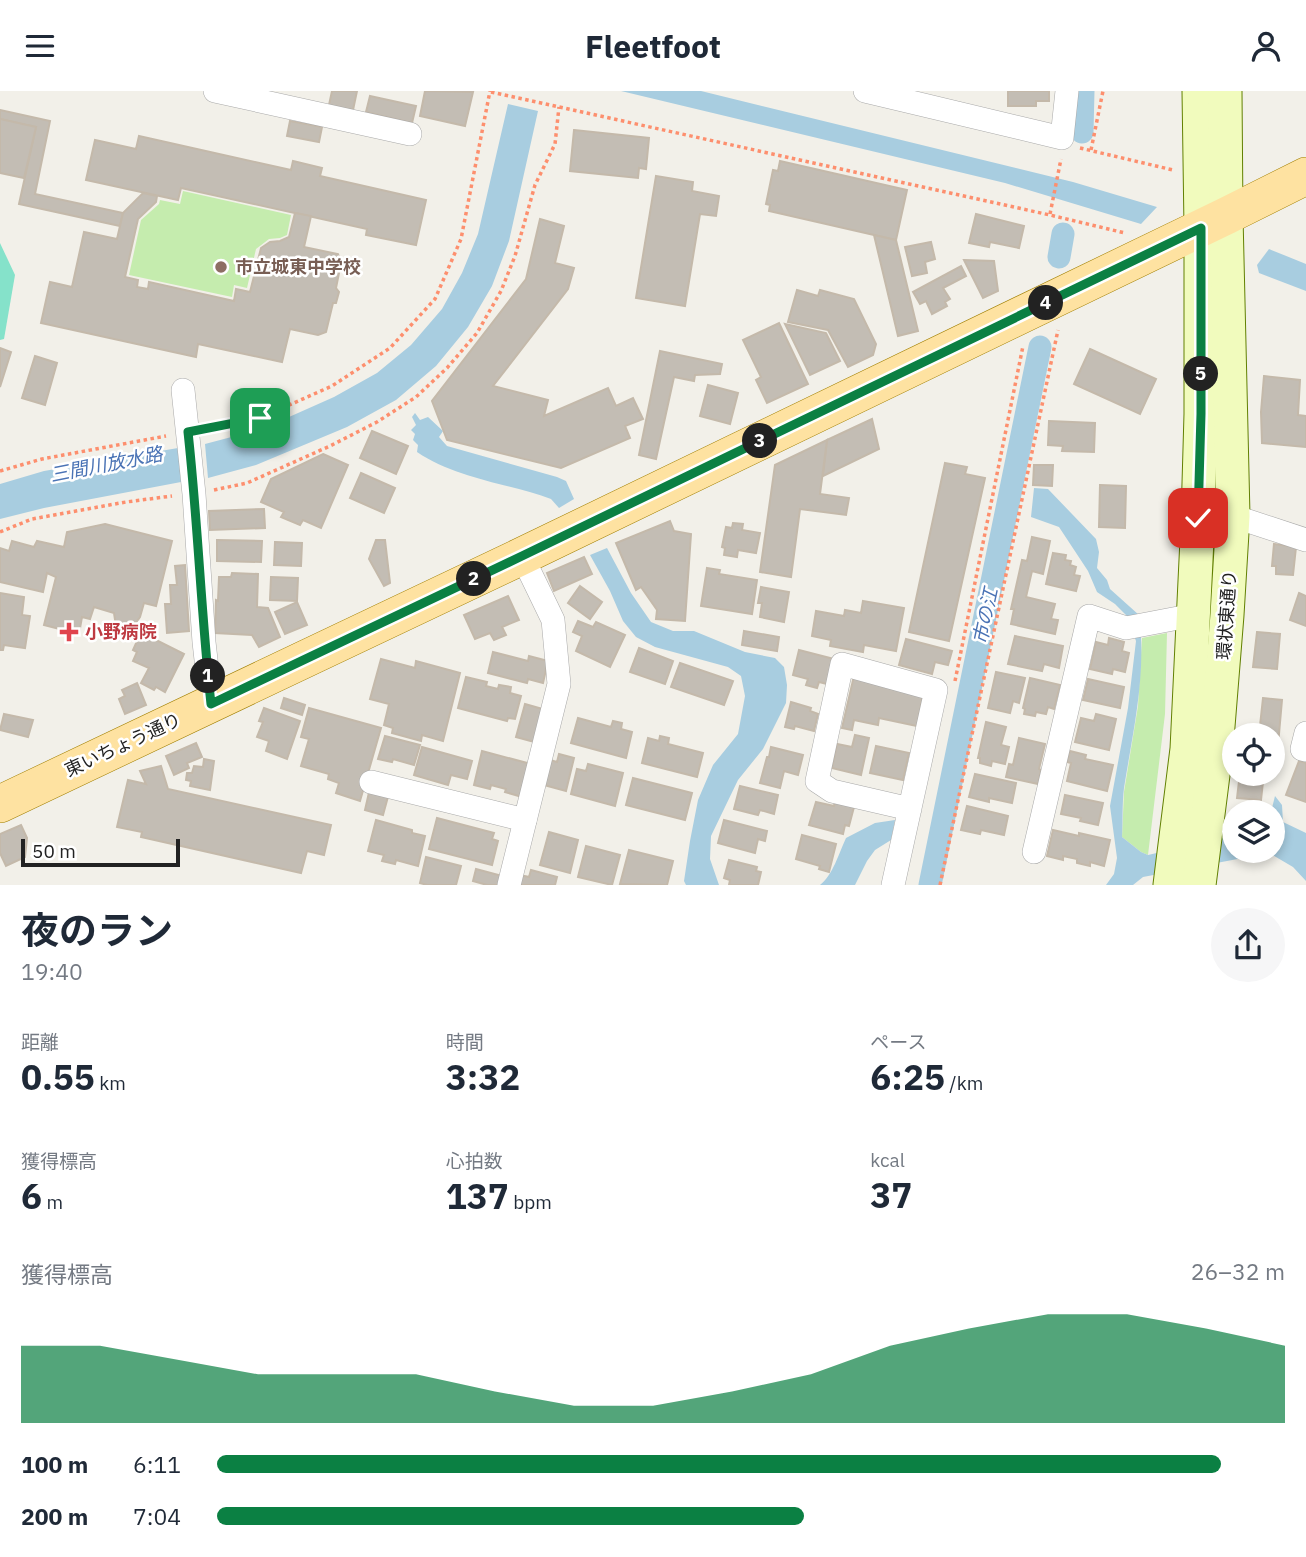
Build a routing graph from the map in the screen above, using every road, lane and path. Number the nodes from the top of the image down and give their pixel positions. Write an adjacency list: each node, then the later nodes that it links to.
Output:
1 (215, 91): 10 (street)
2 (865, 91): 8 (street)
3 (1067, 91): 11 (street)
4 (1103, 91): 12 (path)
5 (1199, 91): 16 (main road, 環状東通り)
6 (1225, 91): 16 (main road, 環状東通り)
7 (490, 92): 9 (path); 21 (path)
8 (891, 94): 11 (street)
9 (559, 107): 15 (path); 23 (path)
10 (411, 134)
11 (1063, 141): 12 (path); 15 (path)
12 (1091, 150): 13 (path)
13 (1173, 170)
14 (1306, 176): 16 (main road, 東いちょう通り)
15 (1050, 215): 17 (path)
16 (1213, 222): 24 (main road, 環状東通り); 27 (main road, 東いちょう通り); 28 (main road, 環状東通り)
17 (1131, 235)
18 (1060, 321): 40 (path)
19 (1025, 337): 29 (path)
20 (183, 390): 21 (street)
21 (188, 432): 22 (path); 23 (street)
22 (0, 471)
23 (194, 494): 25 (path); 30 (street)
24 (1233, 516): 26 (street); 42 (main road, 環状東通り)
25 (0, 532)
26 (1306, 540)
27 (522, 556): 30 (main road, 東いちょう通り); 36 (street)
28 (1194, 615): 37 (street); 41 (main road, 環状東通り)
29 (953, 688)
30 (211, 704): 34 (main road, 東いちょう通り)
31 (1306, 733): 32 (street)
32 (1306, 750)
33 (371, 782): 36 (street)
34 (0, 804)
35 (910, 809): 35 (street); 39 (street)
36 (525, 820): 38 (street)
37 (1034, 852)
38 (509, 885)
39 (893, 885)
40 (940, 885)
41 (1170, 885)
42 (1199, 885)

